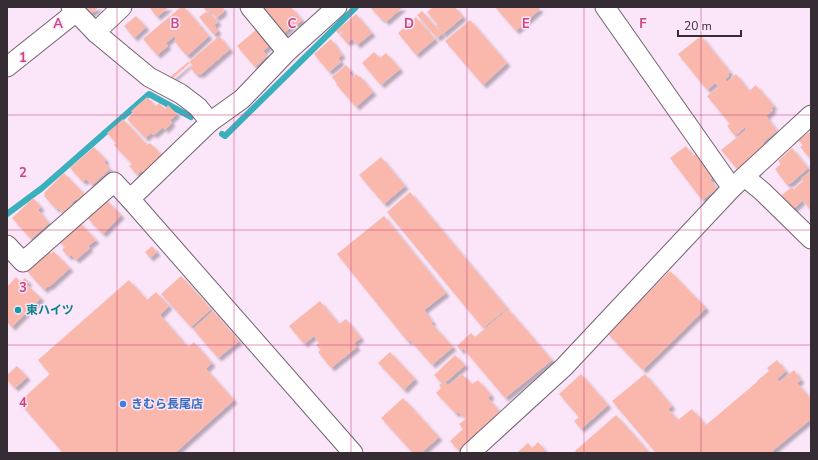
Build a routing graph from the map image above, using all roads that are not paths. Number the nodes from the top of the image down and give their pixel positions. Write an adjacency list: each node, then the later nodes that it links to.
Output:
1 (122, 7): 6 (street)
2 (250, 7): 7 (street)
3 (337, 7): 7 (street)
4 (605, 7): 11 (street)
5 (74, 9): 6 (street); 8 (street)
6 (96, 34): 10 (street)
7 (288, 52): 10 (street)
8 (7, 67)
9 (811, 115): 11 (street)
10 (210, 122): 12 (street)
11 (739, 183): 13 (street); 16 (street)
12 (130, 199): 14 (street); 15 (street)
13 (811, 239)
14 (7, 246)
15 (353, 453)
16 (470, 453)

